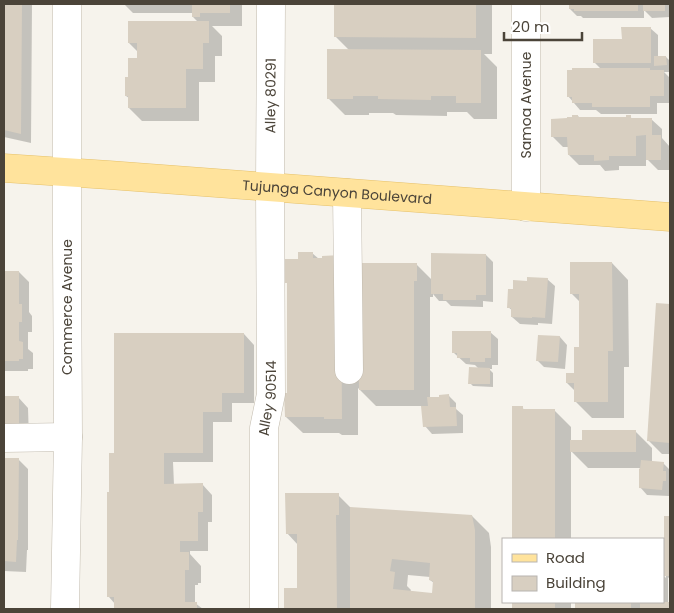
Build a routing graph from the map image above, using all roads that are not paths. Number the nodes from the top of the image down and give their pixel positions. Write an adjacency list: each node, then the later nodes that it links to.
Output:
1 (67, 4): 5 (street, Commerce Avenue)
2 (271, 4): 6 (street, Alley 80291)
3 (526, 4): 8 (street, Samoa Avenue)
4 (4, 168): 5 (main road, Tujunga Canyon Boulevard)
5 (67, 172): 6 (main road, Tujunga Canyon Boulevard); 11 (street, Commerce Avenue)
6 (270, 187): 7 (main road, Tujunga Canyon Boulevard); 14 (street, Alley 90514)
7 (347, 193): 8 (main road, Tujunga Canyon Boulevard); 10 (street)
8 (526, 207): 9 (main road, Tujunga Canyon Boulevard)
9 (670, 217)
10 (349, 370)
11 (68, 437): 12 (street); 13 (street, Commerce Avenue)
12 (4, 438)
13 (65, 609)
14 (264, 609)

